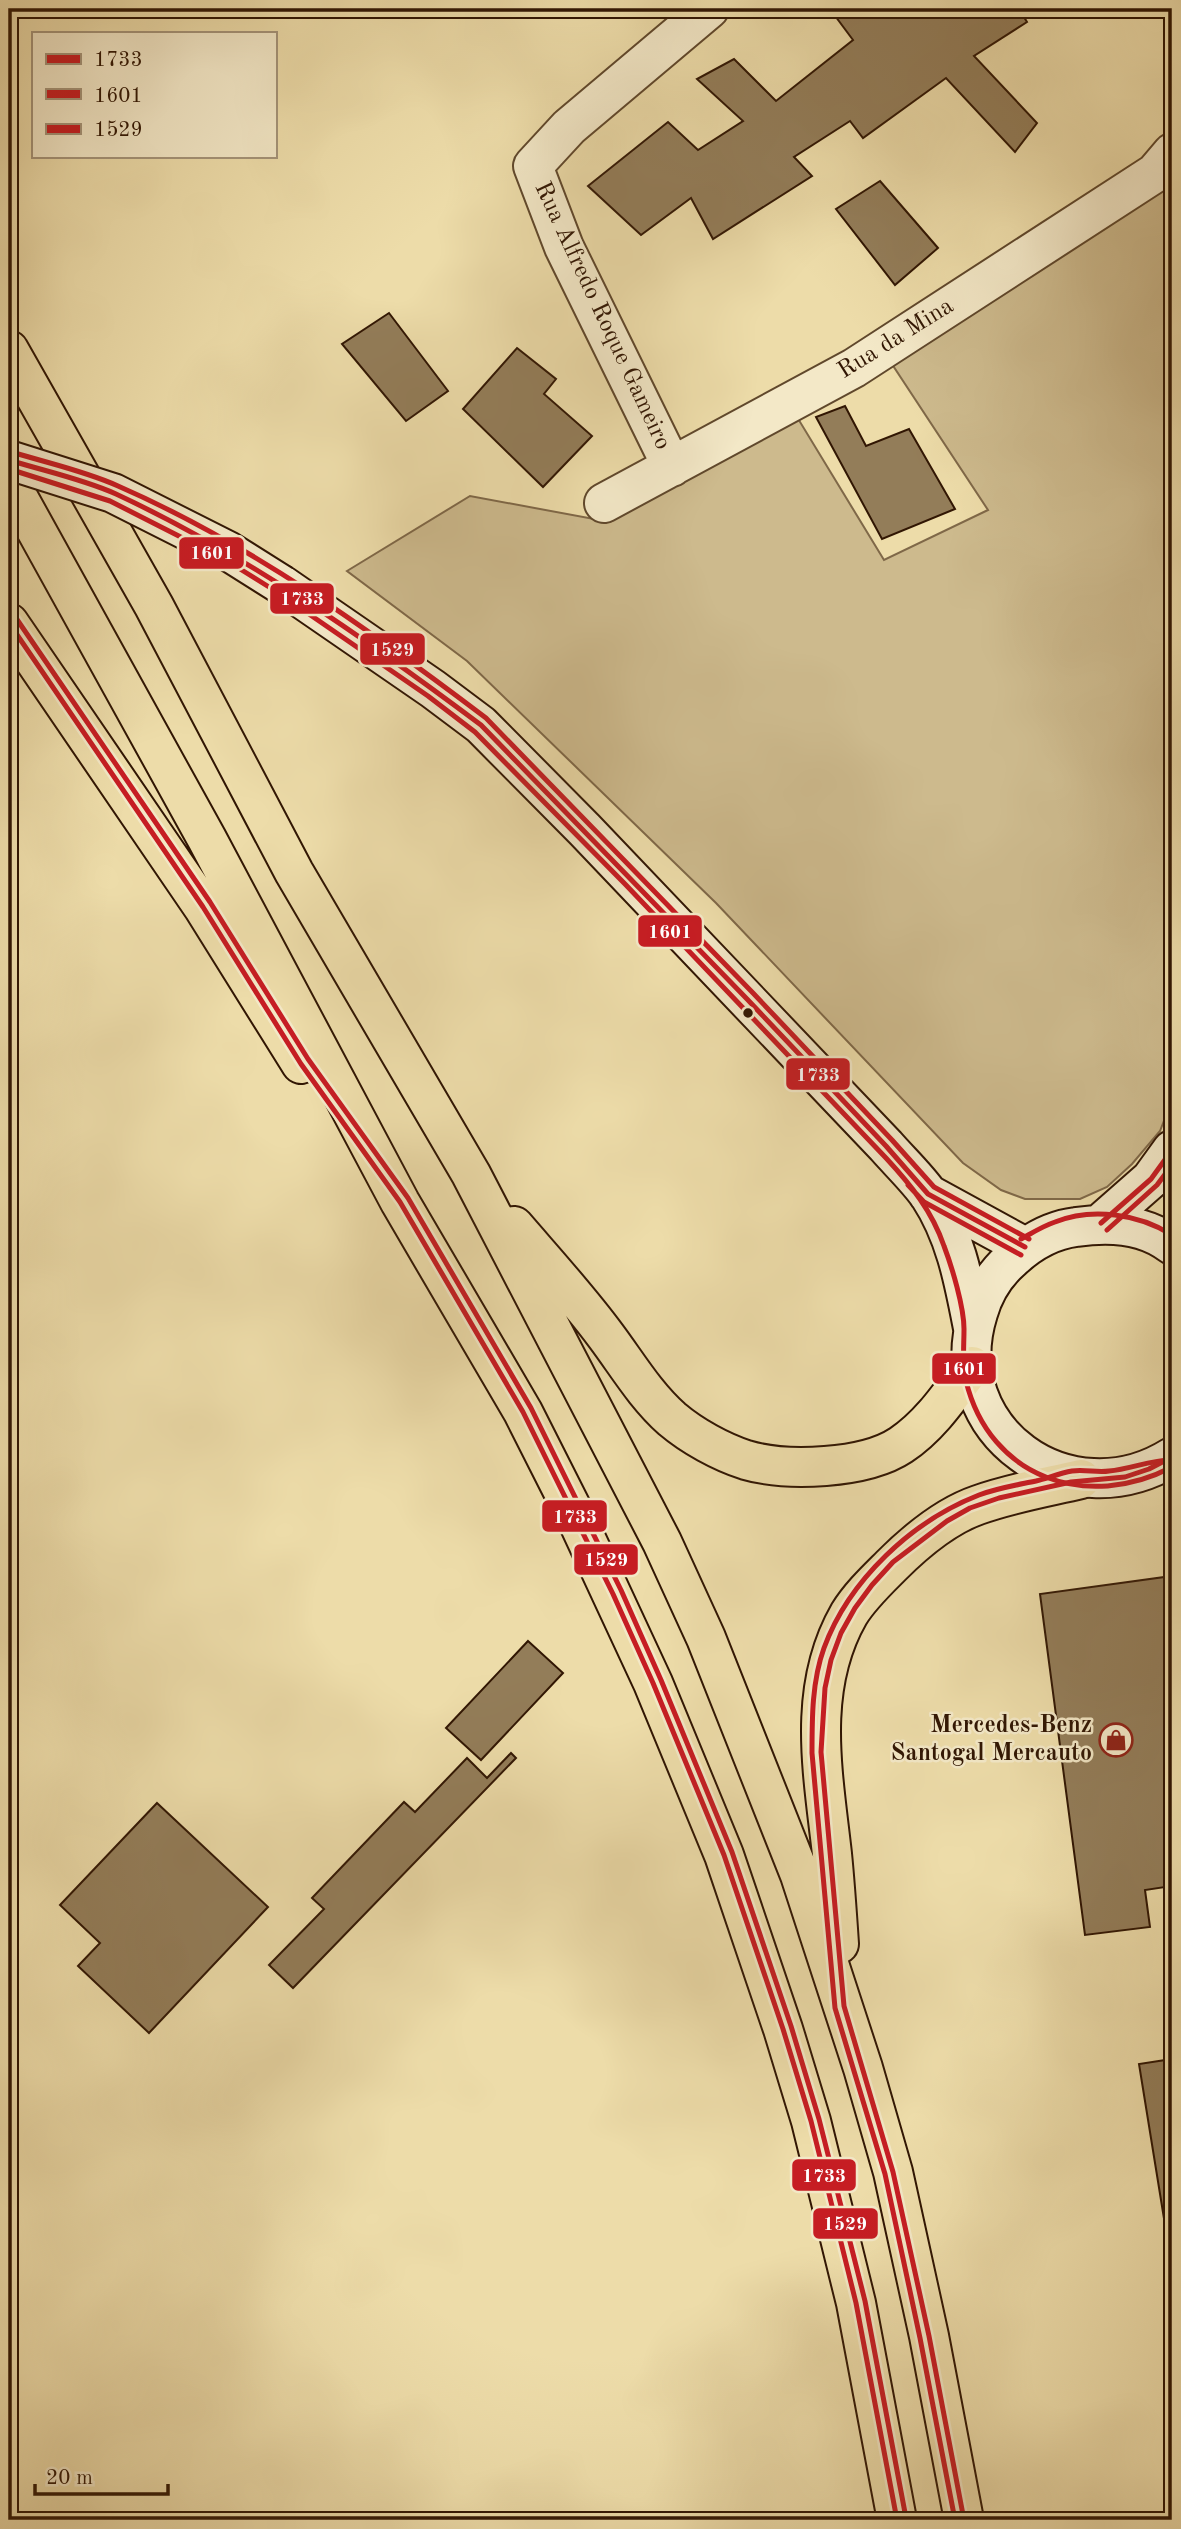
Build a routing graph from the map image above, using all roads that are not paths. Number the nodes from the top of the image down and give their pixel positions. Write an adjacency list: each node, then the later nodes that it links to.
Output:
1 (709, 9): 5 (street, Rua Alfredo Roque Gameiro)
2 (1172, 153): 5 (street, Rua da Mina)
3 (9, 350): 10 (main road)
4 (9, 460): 11 (street, bridge)
5 (672, 467): 7 (street, Rua da Mina)
6 (9, 481): 12 (main road)
7 (604, 503)
8 (9, 623): 12 (main road)
9 (1172, 1150): 13 (street)
10 (471, 1174): 17 (main road); 20 (main road)
11 (928, 1195): 15 (street); 16 (street)
12 (400, 1202): 21 (main road)
13 (1101, 1223): 14 (street); 15 (street)
14 (1172, 1245)
15 (1025, 1247): 16 (street)
16 (973, 1328): 17 (street)
17 (972, 1366): 19 (street)
18 (1166, 1465): 19 (street)
19 (1082, 1479): 20 (main road)
20 (844, 2006): 22 (main road)
21 (897, 2520)
22 (964, 2520)

